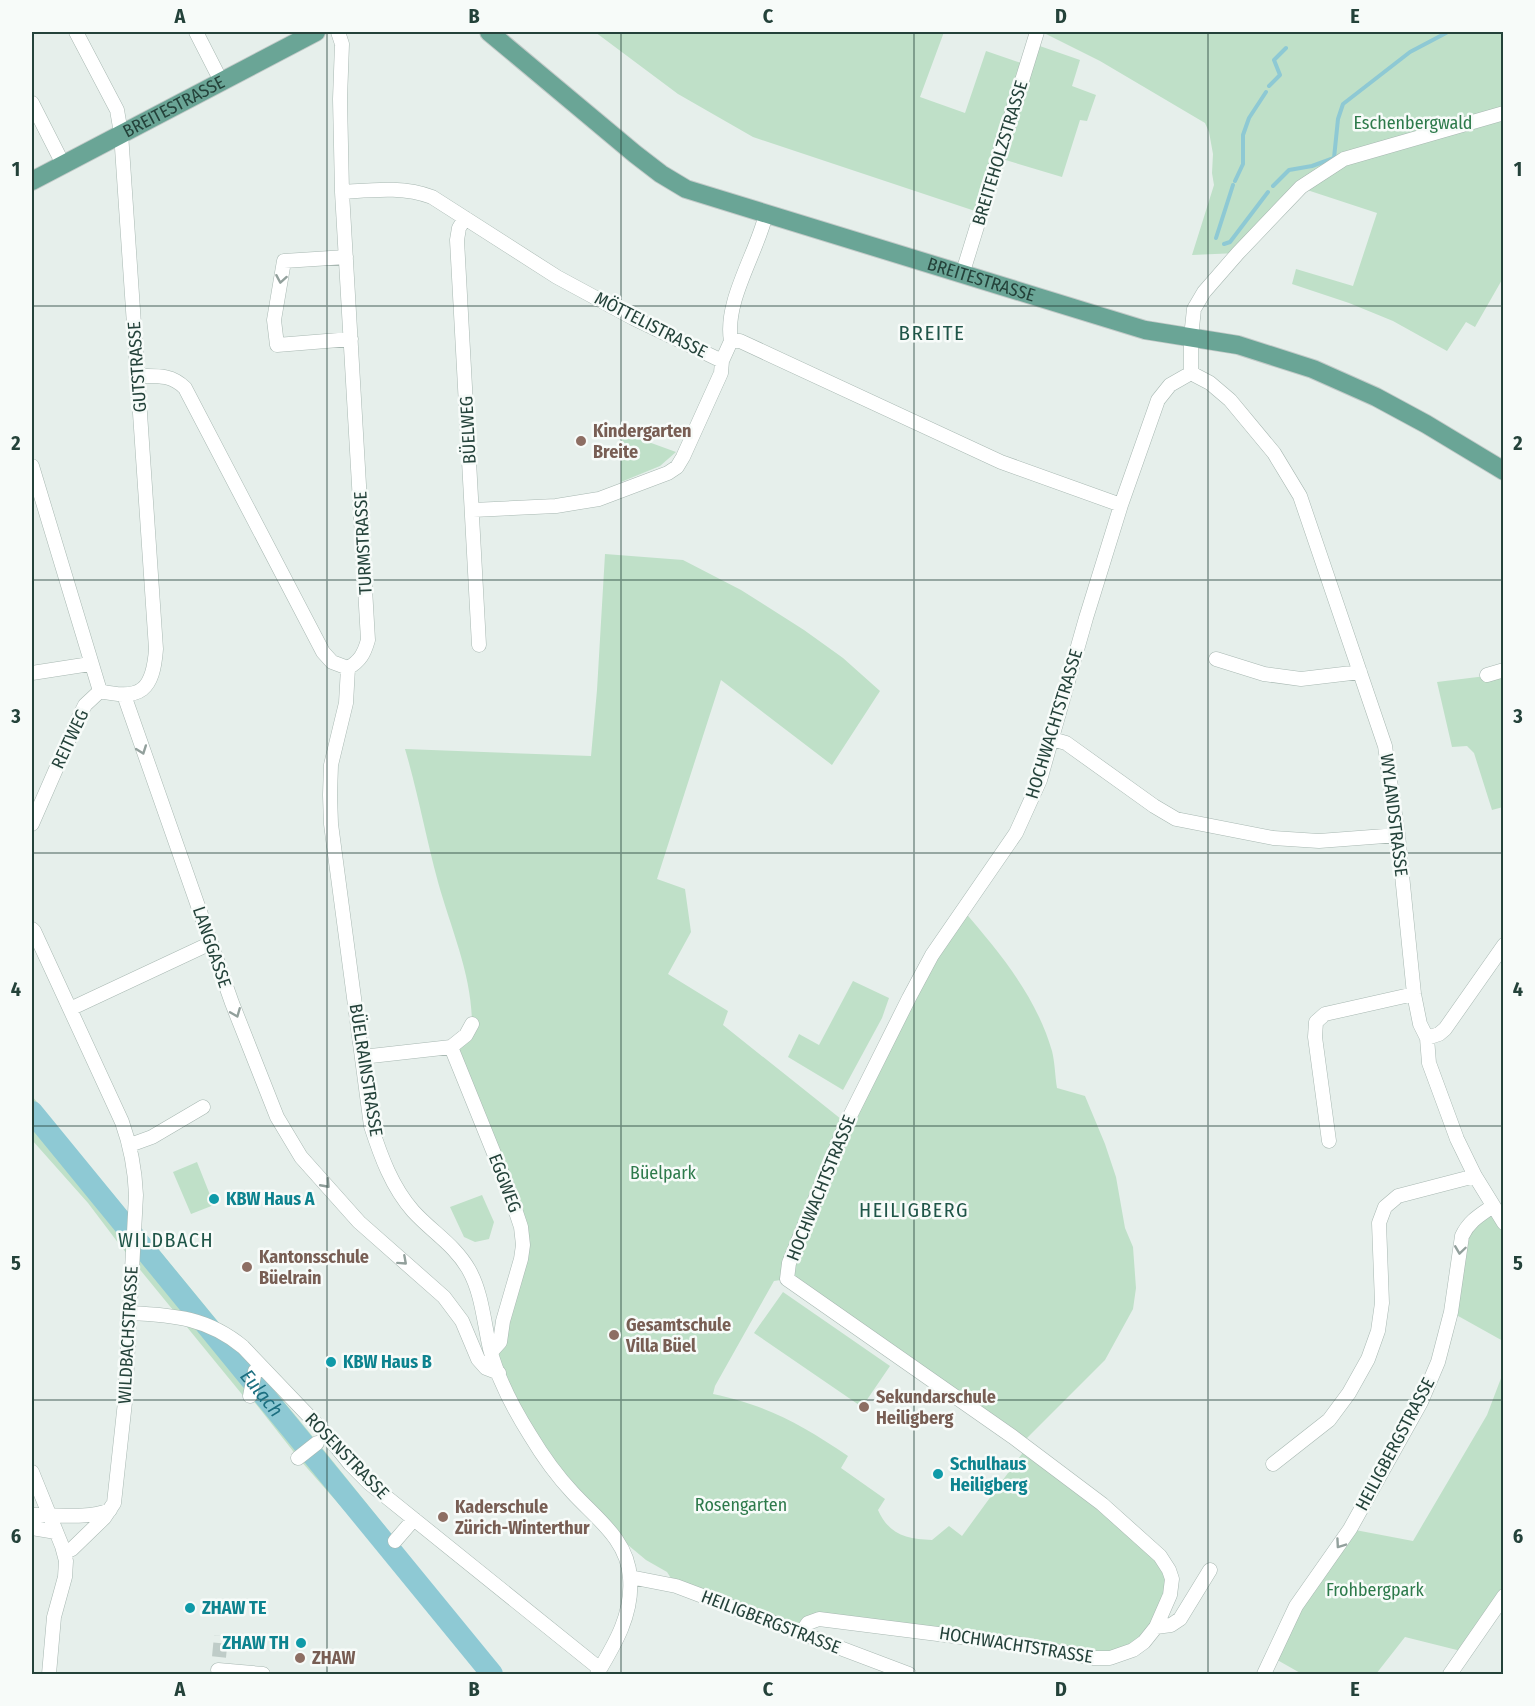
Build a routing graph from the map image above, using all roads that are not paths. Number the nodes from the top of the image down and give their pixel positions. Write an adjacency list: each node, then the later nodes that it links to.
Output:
1 (76, 32): 10 (street, GUTSTRASSE)
2 (196, 32): 7 (street)
3 (316, 32): 7 (main road, BREITESTRASSE)
4 (338, 32): 13 (street, TURMSTRASSE)
5 (489, 32): 14 (main road, BREITESTRASSE)
6 (1037, 32): 17 (street, BREITEHOLZSTRASSE)
7 (221, 81): 10 (main road, BREITESTRASSE)
8 (32, 103): 11 (street)
9 (1503, 113): 18 (street)
10 (121, 133): 11 (main road, BREITESTRASSE); 23 (street, GUTSTRASSE)
11 (63, 164): 12 (main road, BREITESTRASSE)
12 (32, 181)
13 (342, 192): 15 (street, MÖTTELISTRASSE); 16 (street, TURMSTRASSE)
14 (766, 214): 17 (main road, BREITESTRASSE); 20 (street)
15 (465, 218): 21 (street, MÖTTELISTRASSE); 27 (street, BÜELWEG)
16 (346, 257): 19 (street, TURMSTRASSE); 19 (street, one-way to 19)
17 (962, 275): 18 (main road, BREITESTRASSE)
18 (1191, 337): 22 (street); 25 (main road, BREITESTRASSE)
19 (351, 339): 31 (street, TURMSTRASSE)
20 (731, 341): 21 (street, MÖTTELISTRASSE); 26 (street, MÖTTELISTRASSE)
21 (722, 361): 27 (street)
22 (1191, 373): 26 (street, HOCHWACHTSTRASSE); 33 (street, WYLANDSTRASSE)
23 (138, 376): 31 (street); 37 (street, GUTSTRASSE)
24 (32, 466): 30 (street)
25 (1503, 471)
26 (1121, 505): 38 (street, HOCHWACHTSTRASSE)
27 (473, 510): 28 (street, BÜELWEG)
28 (479, 645)
29 (1216, 658): 33 (street)
30 (90, 664): 34 (street); 36 (street)
31 (348, 668): 49 (street, BÜELRAINSTRASSE)
32 (1503, 670): 35 (street)
33 (1360, 672): 40 (street, WYLANDSTRASSE)
34 (32, 673)
35 (1487, 675)
36 (100, 691): 37 (street); 39 (street, REITWEG)
37 (124, 695): 42 (street, LANGGASSE, one-way to 42)
38 (1052, 739): 40 (street); 78 (street, HOCHWACHTSTRASSE)
39 (32, 824)
40 (1398, 835): 44 (street, WYLANDSTRASSE)
41 (32, 929): 45 (street, WILDBACHSTRASSE)
42 (211, 943): 45 (street); 59 (street, LANGGASSE, one-way to 59)
43 (1503, 945): 47 (street)
44 (1414, 994): 47 (street, WYLANDSTRASSE); 51 (street)
45 (70, 1009): 52 (street, WILDBACHSTRASSE)
46 (472, 1024): 48 (street)
47 (1427, 1038): 53 (street, WYLANDSTRASSE)
48 (451, 1047): 49 (street); 57 (street, EGGWEG)
49 (362, 1057): 57 (street, BÜELRAINSTRASSE)
50 (203, 1107): 52 (street)
51 (1329, 1140)
52 (130, 1145): 56 (street, WILDBACHSTRASSE)
53 (1475, 1176): 54 (street, WYLANDSTRASSE); 63 (street)
54 (1492, 1206): 55 (street, WYLANDSTRASSE); 85 (street, HEILIGBERGSTRASSE, one-way to 85)
55 (1503, 1223)
56 (130, 1313): 65 (street, WILDBACHSTRASSE); 69 (street, ROSENSTRASSE)
57 (491, 1352): 59 (street, BÜELRAINSTRASSE)
58 (255, 1371): 60 (street)
59 (499, 1373): 76 (street, BÜELRAINSTRASSE)
60 (250, 1396)
61 (317, 1443): 62 (street)
62 (298, 1458)
63 (1273, 1464)
64 (32, 1472): 67 (street)
65 (110, 1510): 68 (street); 72 (street)
66 (32, 1515): 67 (street)
67 (49, 1516): 68 (street); 71 (street)
68 (71, 1517): 72 (street)
69 (414, 1519): 73 (street); 81 (street, ROSENSTRASSE)
70 (32, 1528): 71 (street)
71 (56, 1532): 74 (street)
72 (80, 1540): 74 (street)
73 (395, 1541)
74 (64, 1553): 82 (street)
75 (1210, 1570): 78 (street)
76 (630, 1577): 79 (street, HEILIGBERGSTRASSE); 81 (street)
77 (1503, 1596): 86 (street)
78 (1156, 1627): 79 (street, HOCHWACHTSTRASSE)
79 (801, 1633): 84 (street, HEILIGBERGSTRASSE)
80 (218, 1668): 83 (street)
81 (598, 1672)
82 (49, 1674)
83 (263, 1674)
84 (909, 1674)
85 (1264, 1674)
86 (1450, 1674)

